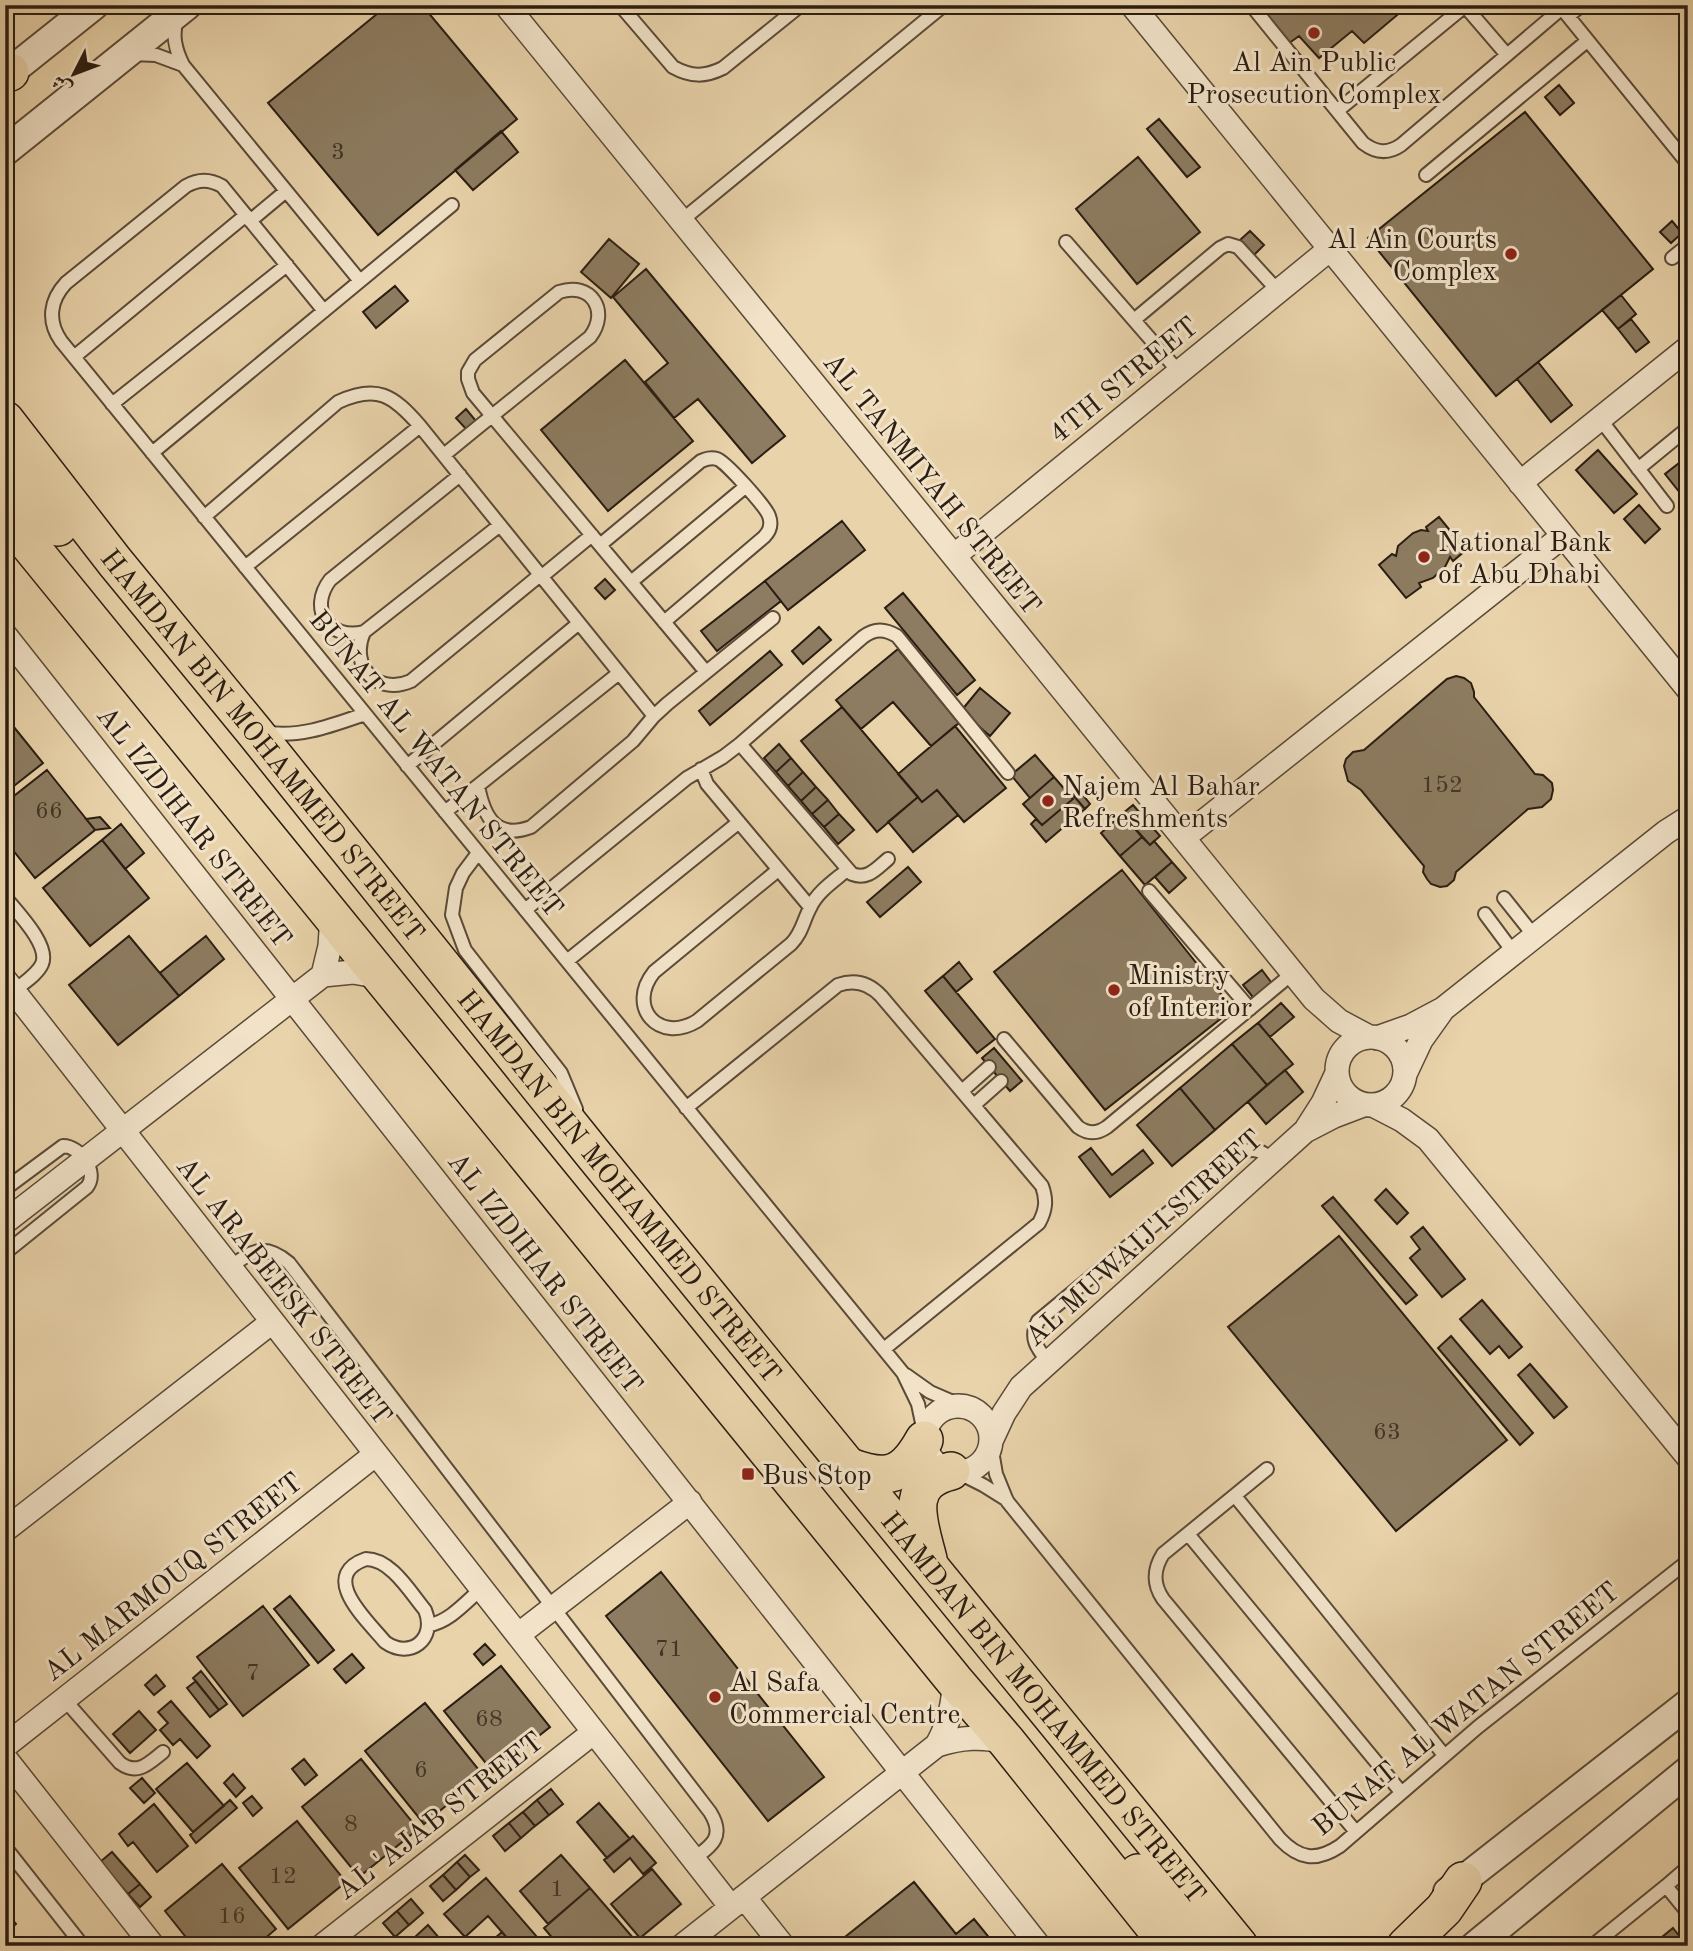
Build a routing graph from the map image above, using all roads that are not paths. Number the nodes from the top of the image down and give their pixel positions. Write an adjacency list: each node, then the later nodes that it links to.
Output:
1 (94, 5): 16 (street)
2 (506, 5): 24 (street, AL TANMIYAH STREET)
3 (620, 5): 4 (lane)
4 (801, 5)
5 (944, 5): 24 (lane)
6 (1132, 5): 27 (street)
7 (1251, 5): 17 (lane)
8 (1582, 5): 11 (lane)
9 (1464, 6): 14 (lane); 17 (lane)
10 (183, 8): 13 (street); 15 (lane)
11 (1563, 10): 12 (lane); 14 (lane)
12 (1587, 41): 19 (lane); 20 (lane)
13 (128, 54): 15 (lane); 18 (street)
14 (1507, 55): 17 (lane)
15 (183, 65): 21 (lane)
16 (7, 74)
17 (1337, 111)
18 (5, 151)
19 (1688, 164)
20 (1426, 175)
21 (286, 191): 23 (lane); 30 (lane)
22 (452, 205): 30 (lane)
23 (248, 218): 29 (lane, BUNAT AL WATAN STREET); 35 (lane); 35 (lane, BUNAT AL WATAN STREET)
24 (681, 221): 55 (street, AL TANMIYAH STREET)
25 (1066, 242): 33 (lane)
26 (1688, 245): 28 (lane)
27 (1330, 249): 31 (street, 4TH STREET); 47 (street)
28 (1672, 258)
29 (287, 265): 32 (lane, BUNAT AL WATAN STREET); 37 (lane)
30 (360, 281): 32 (lane)
31 (1278, 291): 33 (lane); 36 (street, 4TH STREET)
32 (324, 311): 43 (lane)
33 (1134, 320): 36 (lane)
34 (1688, 348): 39 (street)
35 (74, 357): 37 (lane, BUNAT AL WATAN STREET)
36 (1179, 372): 55 (street, 4TH STREET)
37 (112, 404): 43 (lane, BUNAT AL WATAN STREET)
38 (492, 416): 38 (lane); 44 (lane); 54 (lane)
39 (1600, 419): 45 (lane); 47 (street)
40 (420, 425): 44 (lane); 51 (lane); 56 (lane)
41 (1688, 428): 45 (lane)
42 (7, 431): 69 (main road, HAMDAN BIN MOHAMMED STREET)
43 (152, 453): 51 (lane, BUNAT AL WATAN STREET)
44 (444, 455): 46 (lane)
45 (1638, 468): 49 (lane)
46 (460, 475): 52 (lane); 62 (lane)
47 (1520, 484): 53 (street)
48 (745, 486): 54 (lane); 58 (lane); 60 (lane)
49 (1667, 506)
50 (5, 515): 91 (main road, HAMDAN BIN MOHAMMED STREET)
51 (204, 517): 56 (lane, BUNAT AL WATAN STREET)
52 (499, 524): 57 (lane); 62 (lane)
53 (1563, 536): 66 (street); 80 (street)
54 (596, 540): 57 (lane); 58 (lane)
55 (954, 556): 80 (street, AL TANMIYAH STREET)
56 (245, 567): 67 (lane, BUNAT AL WATAN STREET)
57 (541, 576): 61 (lane); 62 (lane)
58 (631, 582): 60 (lane)
59 (773, 618): 64 (lane)
60 (664, 622): 64 (lane)
61 (579, 623): 65 (lane); 71 (lane)
62 (365, 632)
63 (5, 635): 99 (street, AL IZDIHAR STREET)
64 (706, 672): 68 (lane)
65 (619, 673): 68 (lane); 74 (lane)
66 (1688, 690)
67 (365, 714): 69 (lane); 71 (lane, BUNAT AL WATAN STREET)
68 (654, 716): 74 (lane)
69 (253, 730): 116 (main road, HAMDAN BIN MOHAMMED STREET)
70 (740, 744): 72 (lane); 73 (lane); 84 (lane)
71 (407, 766): 76 (lane, BUNAT AL WATAN STREET)
72 (701, 769): 78 (lane); 89 (lane)
73 (1008, 773)
74 (478, 786): 76 (lane)
75 (1688, 806): 79 (street)
76 (445, 813): 81 (lane, BUNAT AL WATAN STREET)
77 (1688, 818): 79 (street)
78 (739, 822): 83 (lane); 94 (lane)
79 (1666, 832): 92 (street)
80 (1183, 838): 95 (street, AL TANMIYAH STREET)
81 (478, 853): 89 (lane, BUNAT AL WATAN STREET); 116 (lane)
82 (888, 859): 84 (lane)
83 (778, 870): 88 (lane); 88 (lane)
84 (847, 870): 88 (lane)
85 (1149, 891): 101 (lane)
86 (5, 897): 98 (lane)
87 (1504, 898): 92 (lane)
88 (810, 907)
89 (525, 910): 94 (lane, BUNAT AL WATAN STREET)
90 (1485, 914): 93 (lane)
91 (332, 916): 96 (street); 97 (main road, HAMDAN BIN MOHAMMED STREET)
92 (1535, 937): 93 (street)
93 (1514, 953): 102 (street)
94 (567, 961): 112 (lane, BUNAT AL WATAN STREET)
95 (1293, 973): 100 (street, AL TANMIYAH STREET); 101 (lane)
96 (323, 975): 97 (street); 99 (street)
97 (382, 977): 147 (main road, HAMDAN BIN MOHAMMED STREET)
98 (9, 986): 113 (street, AL ARABEESK STREET)
99 (293, 998): 113 (street); 138 (street, AL IZDIHAR STREET)
100 (1314, 999): 103 (street, AL TANMIYAH STREET); 106 (street, AL TANMIYAH STREET)
101 (1250, 1009): 104 (lane)
102 (1443, 1009): 103 (street); 107 (street)
103 (1373, 1037): 106 (street); 107 (street)
104 (1005, 1047)
105 (989, 1067): 109 (lane)
106 (1337, 1067): 111 (street); 114 (street, AL MUWAIJ'I STREET)
107 (1405, 1076): 111 (street); 115 (street)
108 (1001, 1081): 110 (lane)
109 (961, 1091): 110 (lane); 112 (lane)
110 (974, 1105): 124 (lane)
111 (1368, 1105): 114 (street, AL MUWAIJ'I STREET); 115 (street)
112 (687, 1108): 124 (lane, BUNAT AL WATAN STREET)
113 (123, 1131): 117 (street); 122 (street, AL ARABEESK STREET)
114 (1305, 1131): 118 (street, AL MUWAIJ'I STREET)
115 (1428, 1139): 132 (street)
116 (594, 1155): 133 (main road, HAMDAN BIN MOHAMMED STREET)
117 (85, 1160): 119 (lane); 120 (street); 121 (lane)
118 (1273, 1160): 125 (street, AL MUWAIJ'I STREET); 125 (lane)
119 (5, 1189)
120 (5, 1222)
121 (5, 1253)
122 (230, 1267): 123 (street, AL ARABEESK STREET); 144 (lane)
123 (272, 1322): 131 (street, AL ARABEESK STREET); 139 (street)
124 (884, 1349): 126 (lane, BUNAT AL WATAN STREET)
125 (1048, 1362): 127 (street, AL MUWAIJ'I STREET)
126 (902, 1373): 128 (lane, BUNAT AL WATAN STREET); 129 (lane, BUNAT AL WATAN STREET)
127 (1021, 1387): 128 (street, AL MUWAIJ'I STREET); 130 (street, AL MUWAIJ'I STREET)
128 (962, 1406): 129 (street); 130 (street)
129 (925, 1439): 133 (main road); 135 (street)
130 (991, 1443): 135 (street); 137 (lane, BUNAT AL WATAN STREET)
131 (376, 1454): 143 (street, AL ARABEESK STREET); 148 (street, AL MARMOUQ STREET)
132 (1688, 1457)
133 (850, 1467): 142 (main road, HAMDAN BIN MOHAMMED STREET)
134 (1267, 1469): 136 (lane)
135 (954, 1472): 137 (lane, BUNAT AL WATAN STREET); 142 (main road)
136 (1234, 1496): 140 (lane); 155 (lane)
137 (1007, 1501): 160 (lane, BUNAT AL WATAN STREET)
138 (690, 1502): 144 (street); 158 (street, AL IZDIHAR STREET)
139 (5, 1530)
140 (1188, 1534): 159 (lane); 160 (lane)
141 (1688, 1561): 155 (lane, BUNAT AL WATAN STREET)
142 (929, 1564): 178 (main road, HAMDAN BIN MOHAMMED STREET)
143 (481, 1589): 145 (lane); 146 (street, AL ARABEESK STREET)
144 (554, 1608): 146 (street); 163 (lane)
145 (429, 1625): 145 (lane)
146 (518, 1635): 150 (street, AL ARABEESK STREET)
147 (954, 1680): 151 (main road, HAMDAN BIN MOHAMMED STREET); 152 (street)
148 (65, 1699): 153 (street, AL MARMOUQ STREET); 154 (lane)
149 (1688, 1704): 165 (street)
150 (594, 1732): 163 (street, AL ARABEESK STREET); 171 (street, AL 'AJAB STREET)
151 (1007, 1742): 152 (street); 161 (main road, HAMDAN BIN MOHAMMED STREET)
152 (937, 1745): 158 (street)
153 (5, 1746)
154 (163, 1752)
155 (1444, 1755): 159 (lane, BUNAT AL WATAN STREET)
156 (5, 1758): 170 (street)
157 (1688, 1771): 181 (street)
158 (903, 1772): 167 (street); 174 (street, AL IZDIHAR STREET)
159 (1401, 1792): 160 (lane, BUNAT AL WATAN STREET)
160 (1356, 1832)
161 (1086, 1842): 175 (main road); 176 (main road, HAMDAN BIN MOHAMMED STREET); 177 (main road)
162 (5, 1847): 169 (lane)
163 (693, 1859): 167 (street, AL ARABEESK STREET)
164 (1688, 1867): 166 (lane)
165 (1462, 1881): 179 (street); 180 (main road)
166 (1666, 1886): 168 (lane); 182 (lane)
167 (737, 1902): 172 (street); 173 (street, AL ARABEESK STREET)
168 (1688, 1913)
169 (83, 1946)
170 (153, 1946)
171 (322, 1946)
172 (682, 1946)
173 (783, 1946)
174 (1039, 1946)
175 (1137, 1946)
176 (1170, 1946)
177 (1204, 1946)
178 (1239, 1946)
179 (1385, 1946)
180 (1406, 1946)
181 (1475, 1946)
182 (1592, 1946)

